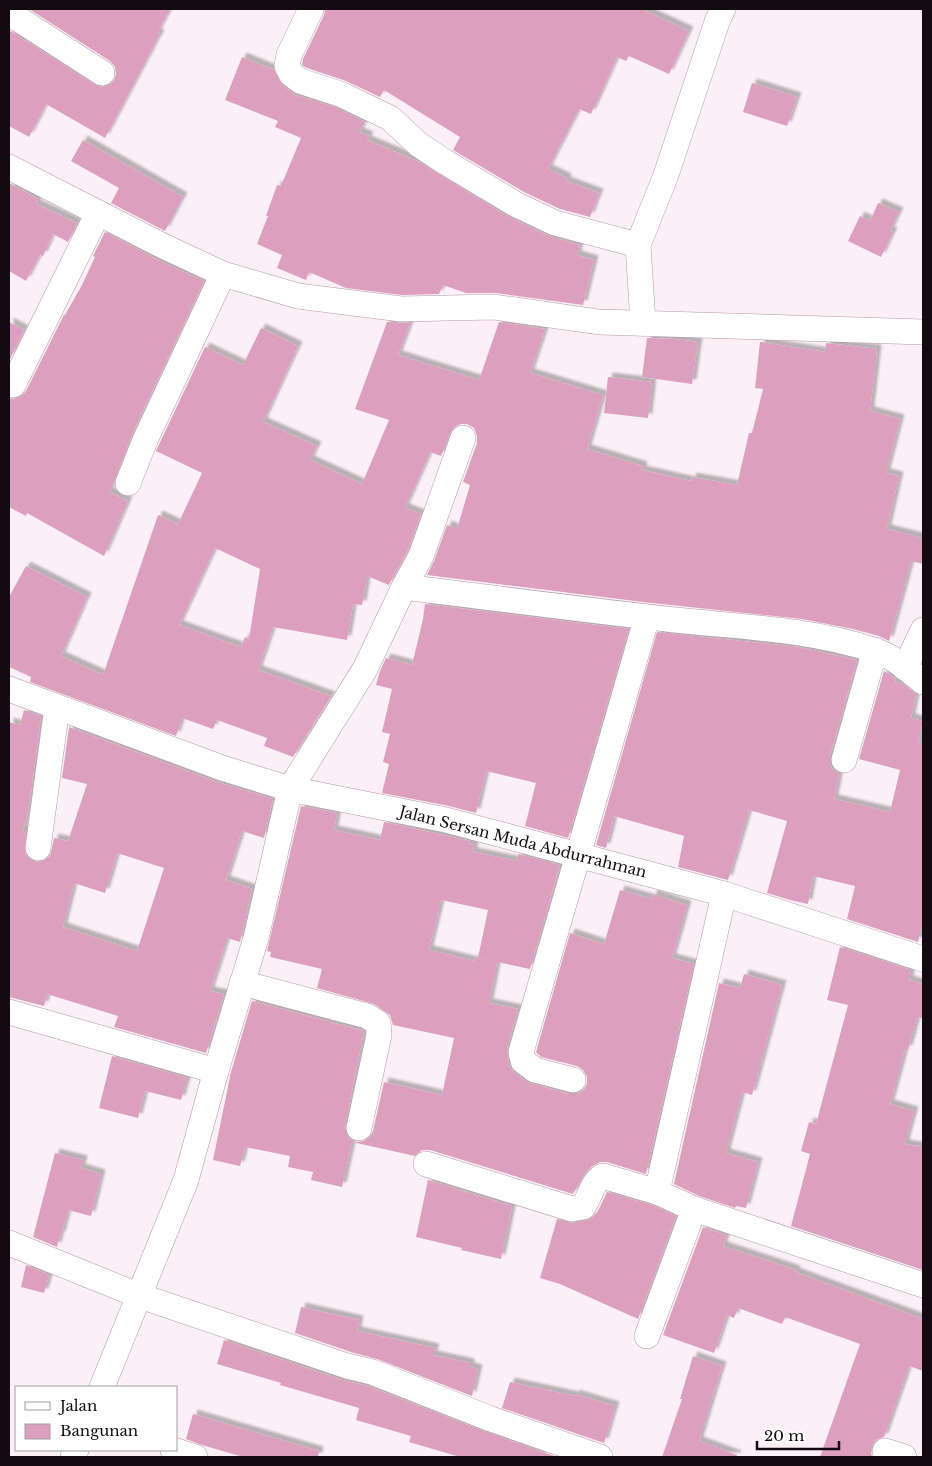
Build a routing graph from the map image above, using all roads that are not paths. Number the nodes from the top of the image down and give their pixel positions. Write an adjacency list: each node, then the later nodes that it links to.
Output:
1 (311, 9): 7 (street)
2 (723, 9): 7 (street)
3 (9, 13): 4 (street)
4 (102, 73)
5 (9, 167): 6 (street)
6 (98, 213): 8 (street); 11 (street)
7 (638, 245): 9 (street)
8 (223, 274): 9 (street); 13 (street)
9 (643, 314): 10 (street)
10 (923, 332)
11 (13, 385)
12 (463, 438): 14 (street)
13 (128, 483)
14 (404, 587): 15 (street); 22 (street)
15 (647, 617): 17 (street); 24 (street)
16 (923, 630): 18 (street)
17 (875, 650): 18 (street); 21 (street)
18 (914, 675)
19 (9, 689): 20 (street, Jalan Sersan Muda Abdurrahman)
20 (57, 707): 22 (street, Jalan Sersan Muda Abdurrahman); 23 (street)
21 (844, 760)
22 (290, 789): 24 (street, Jalan Sersan Muda Abdurrahman); 27 (street)
23 (38, 848)
24 (578, 854): 25 (street, Jalan Sersan Muda Abdurrahman); 30 (street)
25 (724, 894): 26 (street, Jalan Sersan Muda Abdurrahman); 33 (street)
26 (923, 959)
27 (242, 983): 29 (street); 31 (street)
28 (9, 1012): 29 (street)
29 (216, 1071): 37 (street)
30 (573, 1080)
31 (359, 1128)
32 (426, 1164): 33 (street)
33 (657, 1192): 34 (street)
34 (694, 1209): 36 (street); 38 (street)
35 (9, 1243): 37 (street)
36 (923, 1285)
37 (140, 1296): 39 (street); 42 (street)
38 (646, 1336)
39 (102, 1386)
40 (176, 1451): 41 (street)
41 (195, 1457)
42 (600, 1457)

